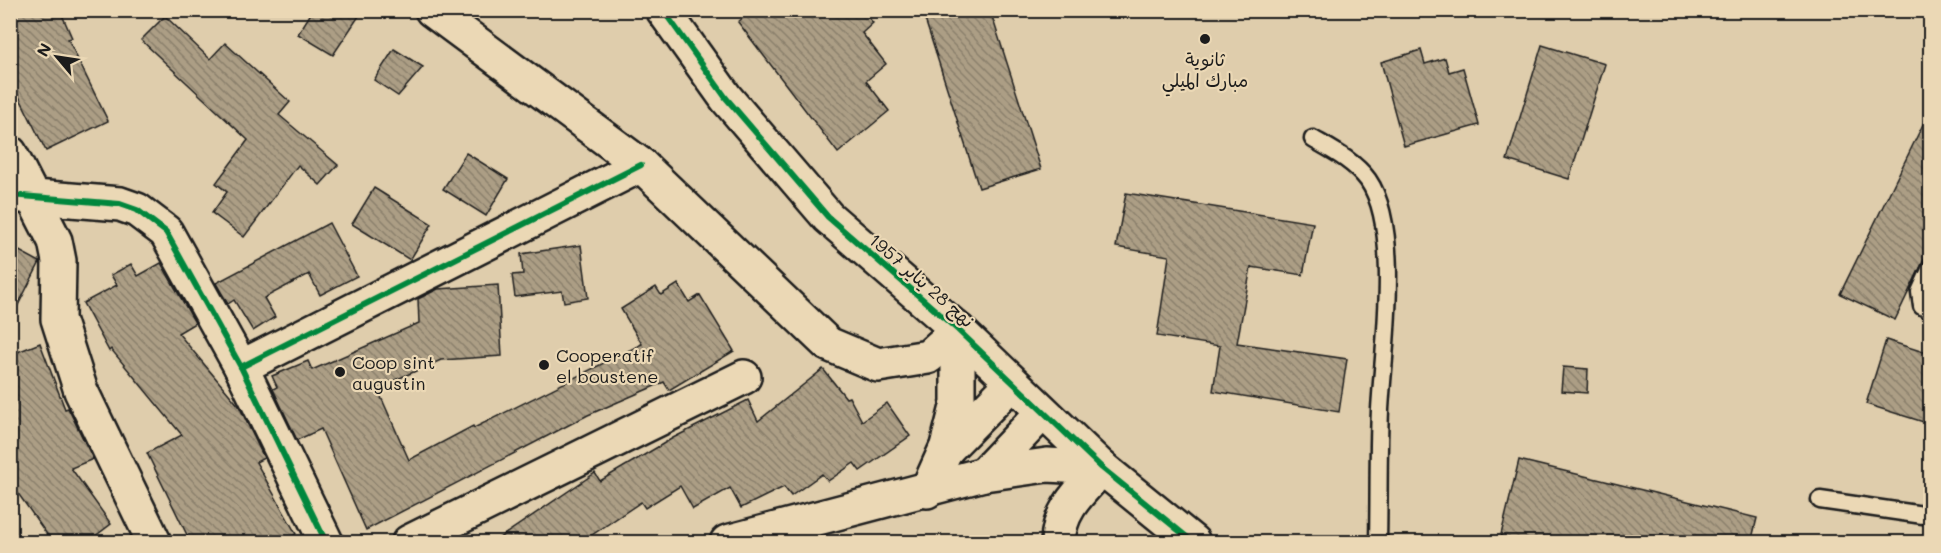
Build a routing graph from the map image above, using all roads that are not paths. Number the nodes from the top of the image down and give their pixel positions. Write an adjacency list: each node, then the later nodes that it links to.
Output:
1 (432, 10): 5 (street)
2 (663, 10): 9 (street, نهج 28 يناير 1957)
3 (1313, 139): 26 (lane)
4 (10, 153): 6 (street)
5 (642, 165): 9 (street); 10 (street)
6 (21, 196): 10 (street); 20 (street)
7 (1930, 270): 8 (lane)
8 (1930, 310)
9 (958, 330): 12 (street, نهج 28 يناير 1957); 14 (street)
10 (241, 367): 21 (street)
11 (744, 377): 22 (street)
12 (1012, 383): 13 (street, نهج 28 يناير 1957); 14 (street)
13 (1042, 413): 15 (street, نهج 28 يناير 1957); 16 (street)
14 (945, 451): 17 (street)
15 (1102, 468): 16 (street); 24 (street); 25 (street, نهج 28 يناير 1957)
16 (984, 474): 17 (street)
17 (927, 491): 23 (street)
18 (1820, 500): 19 (lane)
19 (1930, 516)
20 (154, 543)
21 (326, 543)
22 (409, 543)
23 (726, 543)
24 (1058, 543)
25 (1193, 543)
26 (1378, 543)

